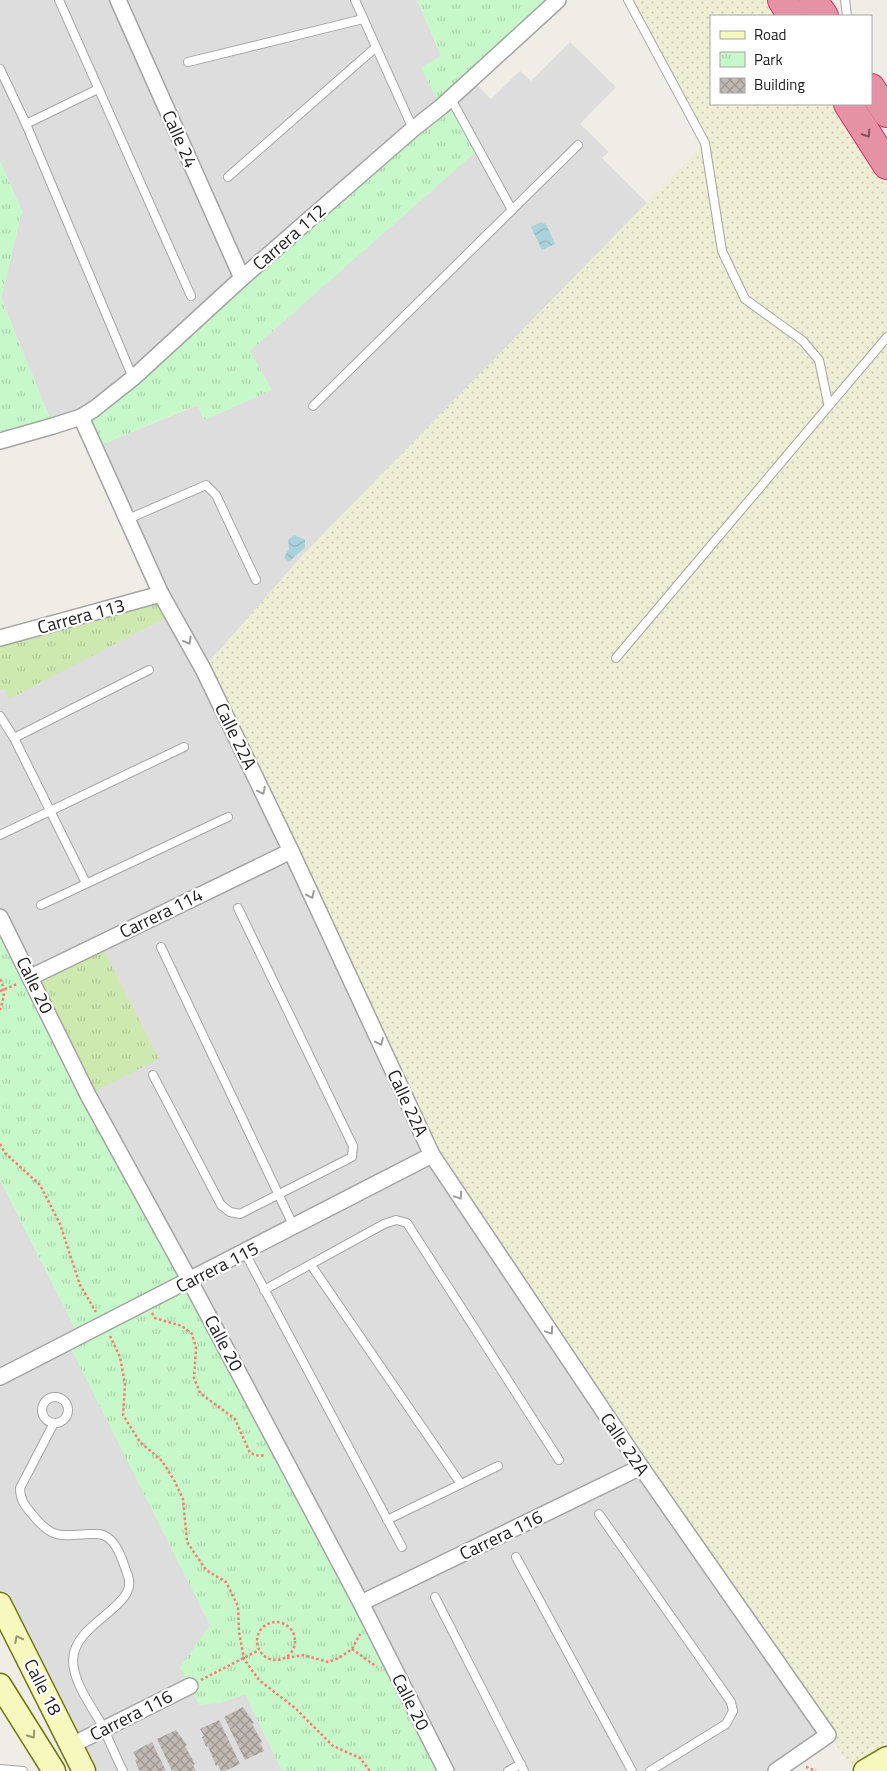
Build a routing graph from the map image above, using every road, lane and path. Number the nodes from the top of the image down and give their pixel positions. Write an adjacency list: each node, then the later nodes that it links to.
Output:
1 (58, 0): 16 (lane)
2 (118, 0): 27 (street, Calle 24)
3 (355, 0): 12 (lane)
4 (558, 0): 18 (street, Carrera 112)
5 (628, 0): 31 (lane)
6 (782, 0): 9 (highway)
7 (813, 0): 10 (highway)
8 (845, 0): 11 (lane)
9 (791, 15)
10 (823, 15)
11 (847, 15)
12 (364, 19): 13 (lane); 14 (lane)
13 (375, 48): 22 (lane); 25 (lane)
14 (188, 62)
15 (0, 69): 21 (lane)
16 (98, 89): 21 (lane); 28 (lane)
17 (872, 90): 20 (highway)
18 (451, 99): 22 (street, Carrera 112); 26 (lane)
19 (849, 105): 24 (highway, one-way to 24)
20 (887, 113)
21 (26, 124): 30 (lane)
22 (413, 129): 27 (street, Carrera 112)
23 (578, 145): 26 (lane)
24 (887, 165)
25 (228, 177)
26 (512, 210): 32 (lane)
27 (242, 278): 30 (street, Carrera 112)
28 (191, 296)
29 (887, 337): 31 (lane)
30 (133, 378): 33 (street, Carrera 112)
31 (828, 403): 39 (lane)
32 (313, 406)
33 (81, 417): 34 (street, Carrera 112); 35 (street, Calle 22A)
34 (0, 441)
35 (128, 519): 36 (lane); 37 (street, Calle 22A)
36 (256, 580)
37 (161, 594): 38 (street, Carrera 113); 47 (street, Calle 22A, one-way to 47)
38 (0, 638)
39 (616, 658)
40 (148, 670): 42 (lane)
41 (0, 716): 42 (lane)
42 (14, 738): 44 (lane)
43 (184, 748): 44 (lane)
44 (50, 811): 46 (lane); 48 (lane)
45 (228, 817): 48 (lane)
46 (0, 835)
47 (291, 851): 53 (street, Carrera 114); 60 (street, Calle 22A, one-way to 60)
48 (86, 883): 49 (lane)
49 (41, 905)
50 (238, 908): 61 (lane)
51 (0, 916): 53 (street, Calle 20)
52 (161, 947): 61 (lane)
53 (31, 977): 55 (path); 65 (street, Calle 20)
54 (0, 979): 55 (path)
55 (4, 988): 56 (path); 57 (path)
56 (0, 991)
57 (0, 1010)
58 (154, 1074): 61 (lane)
59 (0, 1144): 68 (path)
60 (432, 1155): 62 (street, Carrera 115); 74 (street, Calle 22A, one-way to 74)
61 (278, 1195): 62 (lane)
62 (294, 1227): 63 (street, Carrera 115)
63 (244, 1253): 65 (street, Carrera 115); 66 (lane)
64 (311, 1265): 66 (lane); 72 (lane); 75 (lane)
65 (190, 1280): 67 (street, Carrera 115); 71 (street, Calle 20)
66 (264, 1290): 77 (lane)
67 (147, 1303): 68 (street, Carrera 115); 71 (path)
68 (104, 1325): 69 (street, Carrera 115); 86 (path)
69 (0, 1377)
70 (54, 1423): 89 (lane)
71 (281, 1453): 81 (street, Calle 20)
72 (559, 1460)
73 (498, 1466): 75 (lane)
74 (641, 1467): 81 (street, Carrera 116); 103 (street, Calle 22A)
75 (461, 1484): 77 (lane)
76 (599, 1514): 102 (lane)
77 (387, 1520): 78 (lane)
78 (402, 1547)
79 (516, 1557): 101 (lane)
80 (436, 1597): 92 (lane)
81 (361, 1603): 99 (street, Calle 20)
82 (0, 1604): 90 (main road, Calle 18, one-way to 82)
83 (352, 1649): 85 (path)
84 (259, 1650): 85 (path); 85 (path); 86 (path)
85 (286, 1658)
86 (244, 1659): 88 (path); 98 (path)
87 (0, 1685): 95 (main road, Calle 18, one-way to 95)
88 (190, 1686): 89 (street, Carrera 116)
89 (104, 1729): 90 (street, Carrera 116); 97 (lane)
90 (72, 1745): 96 (main road, Calle 18)
91 (887, 1758): 104 (main road)
92 (523, 1768): 100 (lane)
93 (0, 1769): 94 (lane)
94 (23, 1771)
95 (54, 1771)
96 (84, 1771)
97 (123, 1771)
98 (370, 1771)
99 (446, 1771)
100 (508, 1771)
101 (632, 1771)
102 (650, 1771)
103 (776, 1771)
104 (865, 1771)

